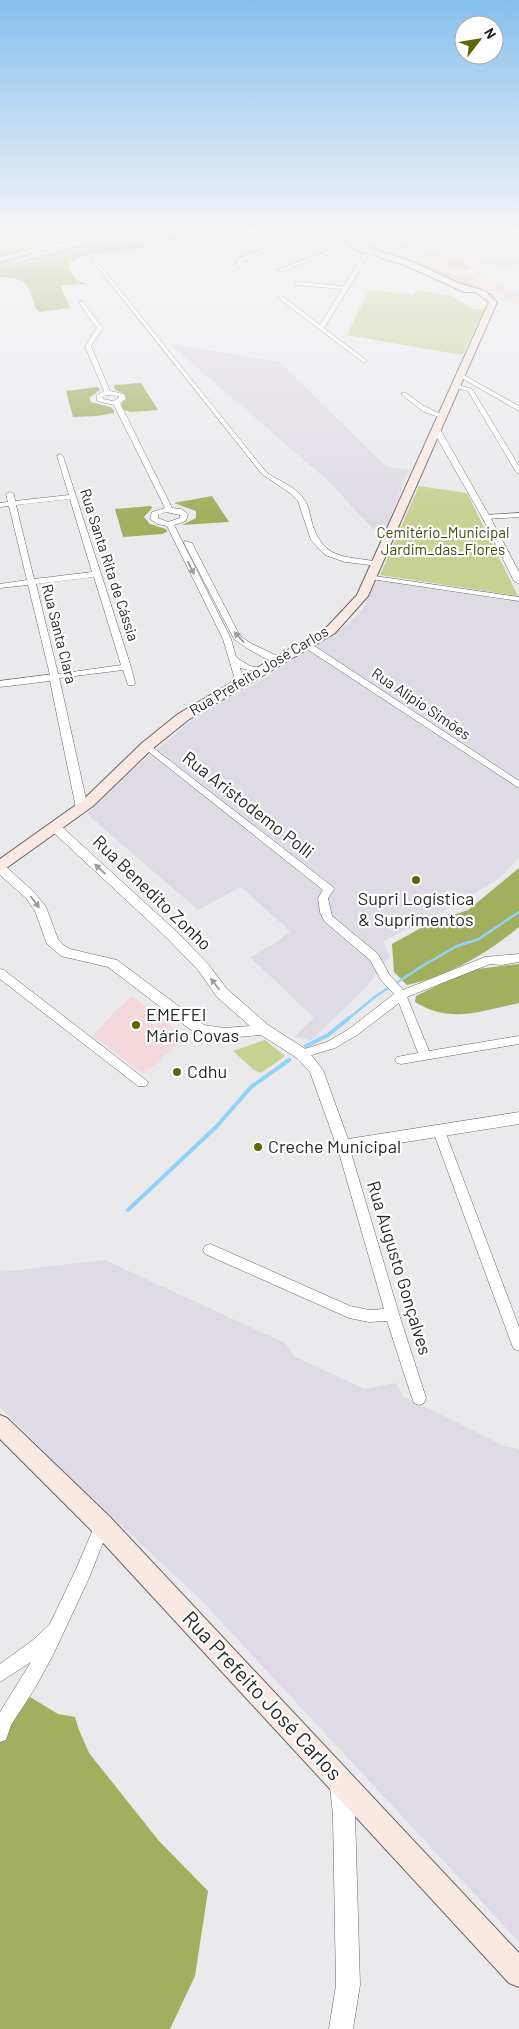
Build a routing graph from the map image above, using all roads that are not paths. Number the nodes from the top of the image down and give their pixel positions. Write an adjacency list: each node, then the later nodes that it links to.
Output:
1 (98, 326): 11 (street)
2 (146, 326): 27 (street)
3 (318, 326): 5 (street)
4 (482, 326): 7 (main road, Rua Prefeito José Carlos)
5 (321, 328): 6 (street)
6 (364, 361)
7 (460, 374): 8 (main road, Rua Prefeito José Carlos); 9 (street)
8 (455, 386): 10 (street); 15 (main road, Rua Prefeito José Carlos)
9 (486, 389): 10 (street); 14 (street)
10 (470, 390): 18 (street)
11 (108, 393): 13 (street); 13 (street)
12 (404, 394): 15 (street)
13 (116, 402): 23 (street)
14 (519, 409)
15 (442, 416): 16 (main road, Rua Prefeito José Carlos)
16 (437, 436): 25 (street); 27 (main road, Rua Prefeito José Carlos)
17 (60, 456): 20 (street, Rua Santa Rita de Cássia)
18 (519, 472)
19 (10, 494): 21 (street, Rua Santa Clara)
20 (72, 497): 21 (street); 28 (street, Rua Santa Rita de Cássia)
21 (12, 504): 22 (street); 31 (street, Rua Santa Clara)
22 (0, 505)
23 (169, 509): 26 (street); 26 (street)
24 (519, 515): 25 (street)
25 (486, 517): 30 (street)
26 (173, 524): 35 (street, one-way to 35); 36 (street, one-way to 26)
27 (376, 564): 29 (main road, Rua Prefeito José Carlos)
28 (97, 574): 31 (street); 37 (street, Rua Santa Rita de Cássia)
29 (371, 577): 33 (street); 34 (main road, Rua Prefeito José Carlos)
30 (519, 580)
31 (31, 582): 32 (street); 39 (street, Rua Santa Clara)
32 (0, 586)
33 (519, 598)
34 (307, 645): 36 (main road, Rua Prefeito José Carlos); 45 (street, Rua Alipio Simões)
35 (232, 657): 38 (street); 42 (street)
36 (281, 661): 38 (main road, Rua Prefeito José Carlos)
37 (127, 667): 39 (street); 40 (street, Rua Santa Rita de Cássia)
38 (264, 671): 42 (main road, Rua Prefeito José Carlos)
39 (54, 677): 41 (street); 44 (street, Rua Santa Clara)
40 (131, 683)
41 (0, 684)
42 (231, 689): 43 (main road, Rua Prefeito José Carlos)
43 (147, 746): 46 (main road, Rua Prefeito José Carlos); 52 (street, Rua Aristodemo Polli)
44 (77, 781): 46 (street); 47 (street, Rua Santa Clara)
45 (519, 785)
46 (99, 792): 47 (main road, Rua Prefeito José Carlos)
47 (82, 808): 48 (main road, Rua Prefeito José Carlos)
48 (56, 828): 49 (main road, Rua Prefeito José Carlos); 53 (street, Rua Benedito Zonho, one-way to 48)
49 (0, 867): 53 (street, one-way to 53)
50 (519, 958): 52 (street)
51 (0, 972): 58 (street)
52 (398, 991): 55 (street); 56 (street)
53 (263, 1029): 55 (street, Rua Augusto Gonçalves)
54 (519, 1040): 56 (street)
55 (302, 1054): 61 (street, Rua Augusto Gonçalves)
56 (425, 1055): 57 (street)
57 (401, 1060)
58 (142, 1083)
59 (519, 1118): 60 (street)
60 (439, 1131): 61 (street); 64 (street)
61 (343, 1146): 63 (street, Rua Augusto Gonçalves)
62 (210, 1250): 63 (street)
63 (392, 1314): 65 (street, Rua Augusto Gonçalves)
64 (519, 1344)
65 (419, 1398)
66 (0, 1425): 67 (main road, Rua Prefeito José Carlos)
67 (102, 1525): 68 (street); 71 (main road, Rua Prefeito José Carlos)
68 (60, 1625): 69 (street); 70 (street)
69 (0, 1674)
70 (0, 1734)
71 (341, 1780): 72 (main road, Rua Prefeito José Carlos); 73 (street)
72 (519, 1973)
73 (340, 2029)

